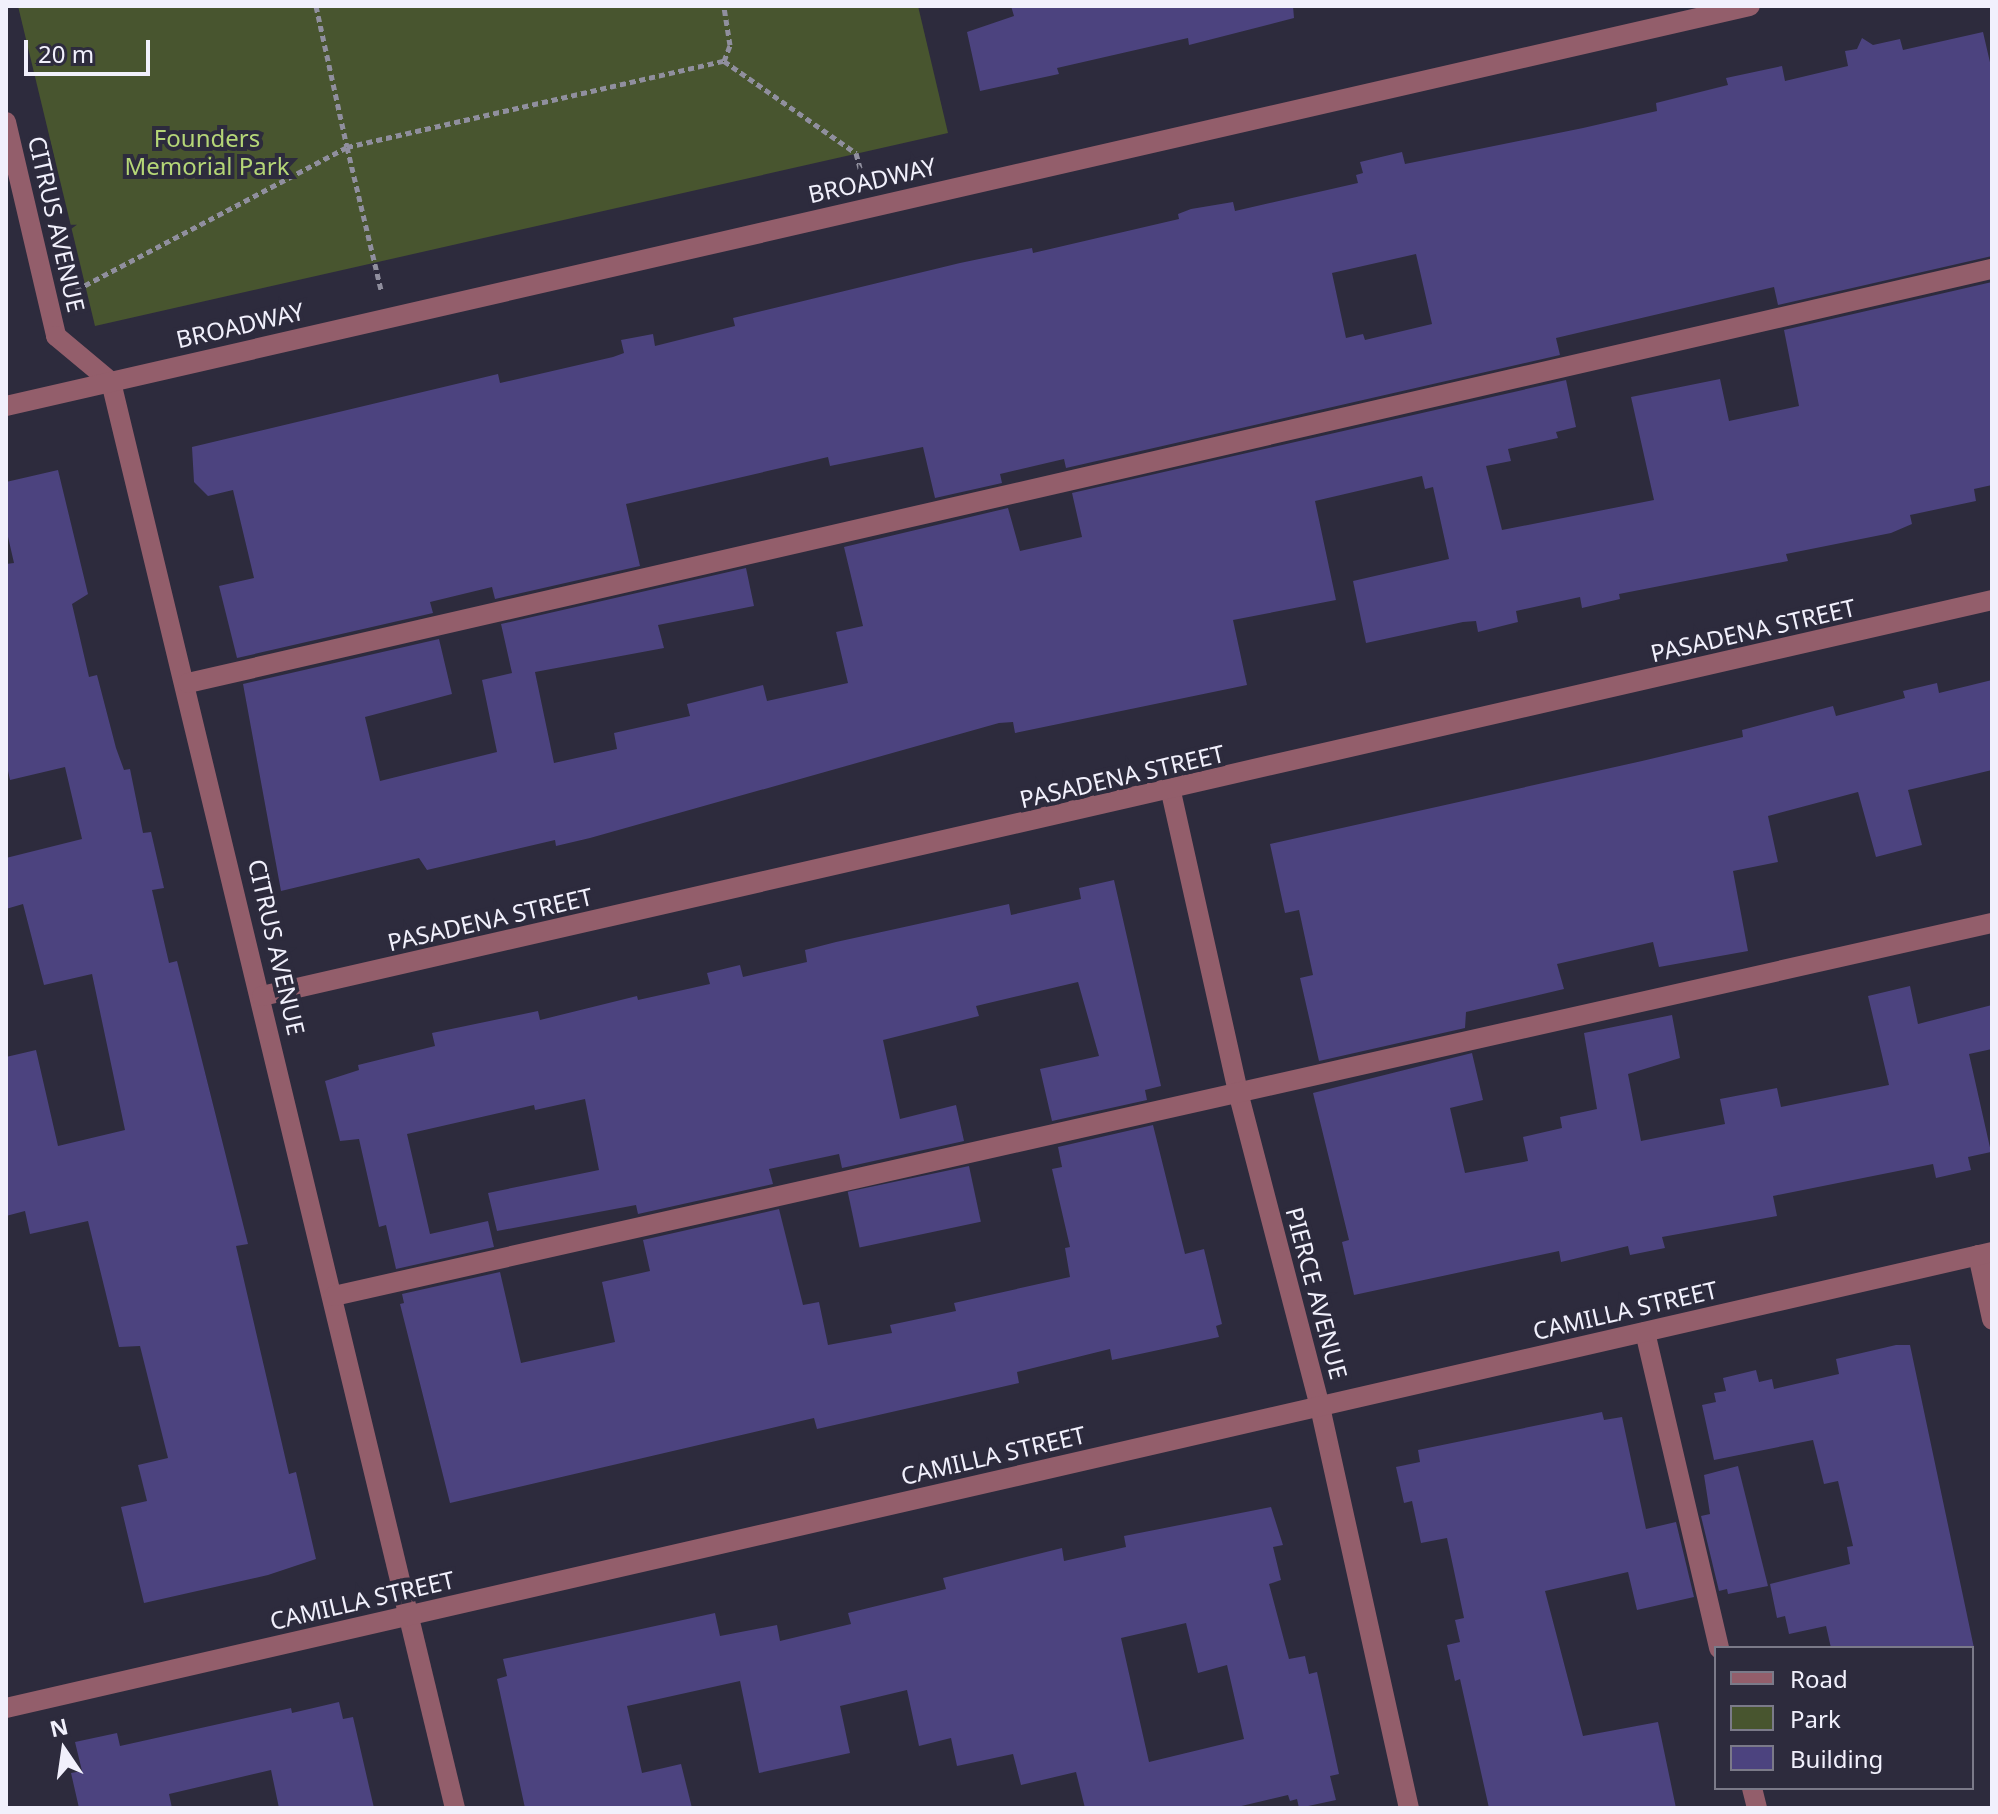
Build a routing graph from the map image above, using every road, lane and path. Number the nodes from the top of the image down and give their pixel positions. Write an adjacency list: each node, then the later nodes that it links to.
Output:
1 (316, 6): 6 (path)
2 (724, 6): 4 (path)
3 (1750, 6): 7 (street, BROADWAY)
4 (724, 61): 6 (path); 7 (path)
5 (6, 122): 9 (street, CITRUS AVENUE)
6 (347, 147): 9 (path); 10 (path)
7 (870, 207): 10 (street, BROADWAY)
8 (1992, 269): 14 (street)
9 (47, 297): 11 (street, CITRUS AVENUE)
10 (387, 318): 11 (street, BROADWAY)
11 (111, 382): 12 (street, BROADWAY); 14 (street, CITRUS AVENUE)
12 (6, 406)
13 (1992, 600): 15 (street, PASADENA STREET)
14 (188, 683): 17 (street, CITRUS AVENUE)
15 (1171, 792): 17 (street, PASADENA STREET); 18 (street, PIERCE AVENUE)
16 (1992, 923): 18 (street)
17 (262, 996): 20 (street, CITRUS AVENUE)
18 (1238, 1092): 20 (street); 23 (street, PIERCE AVENUE)
19 (1985, 1253): 21 (street); 22 (street, CAMILLA STREET)
20 (334, 1296): 24 (street, CITRUS AVENUE)
21 (1992, 1319)
22 (1645, 1332): 23 (street, CAMILLA STREET); 25 (street)
23 (1320, 1407): 24 (street, CAMILLA STREET); 28 (street, PIERCE AVENUE)
24 (410, 1615): 26 (street, CAMILLA STREET); 27 (street, CITRUS AVENUE)
25 (1719, 1646)
26 (6, 1708)
27 (455, 1808)
28 (1409, 1808)

